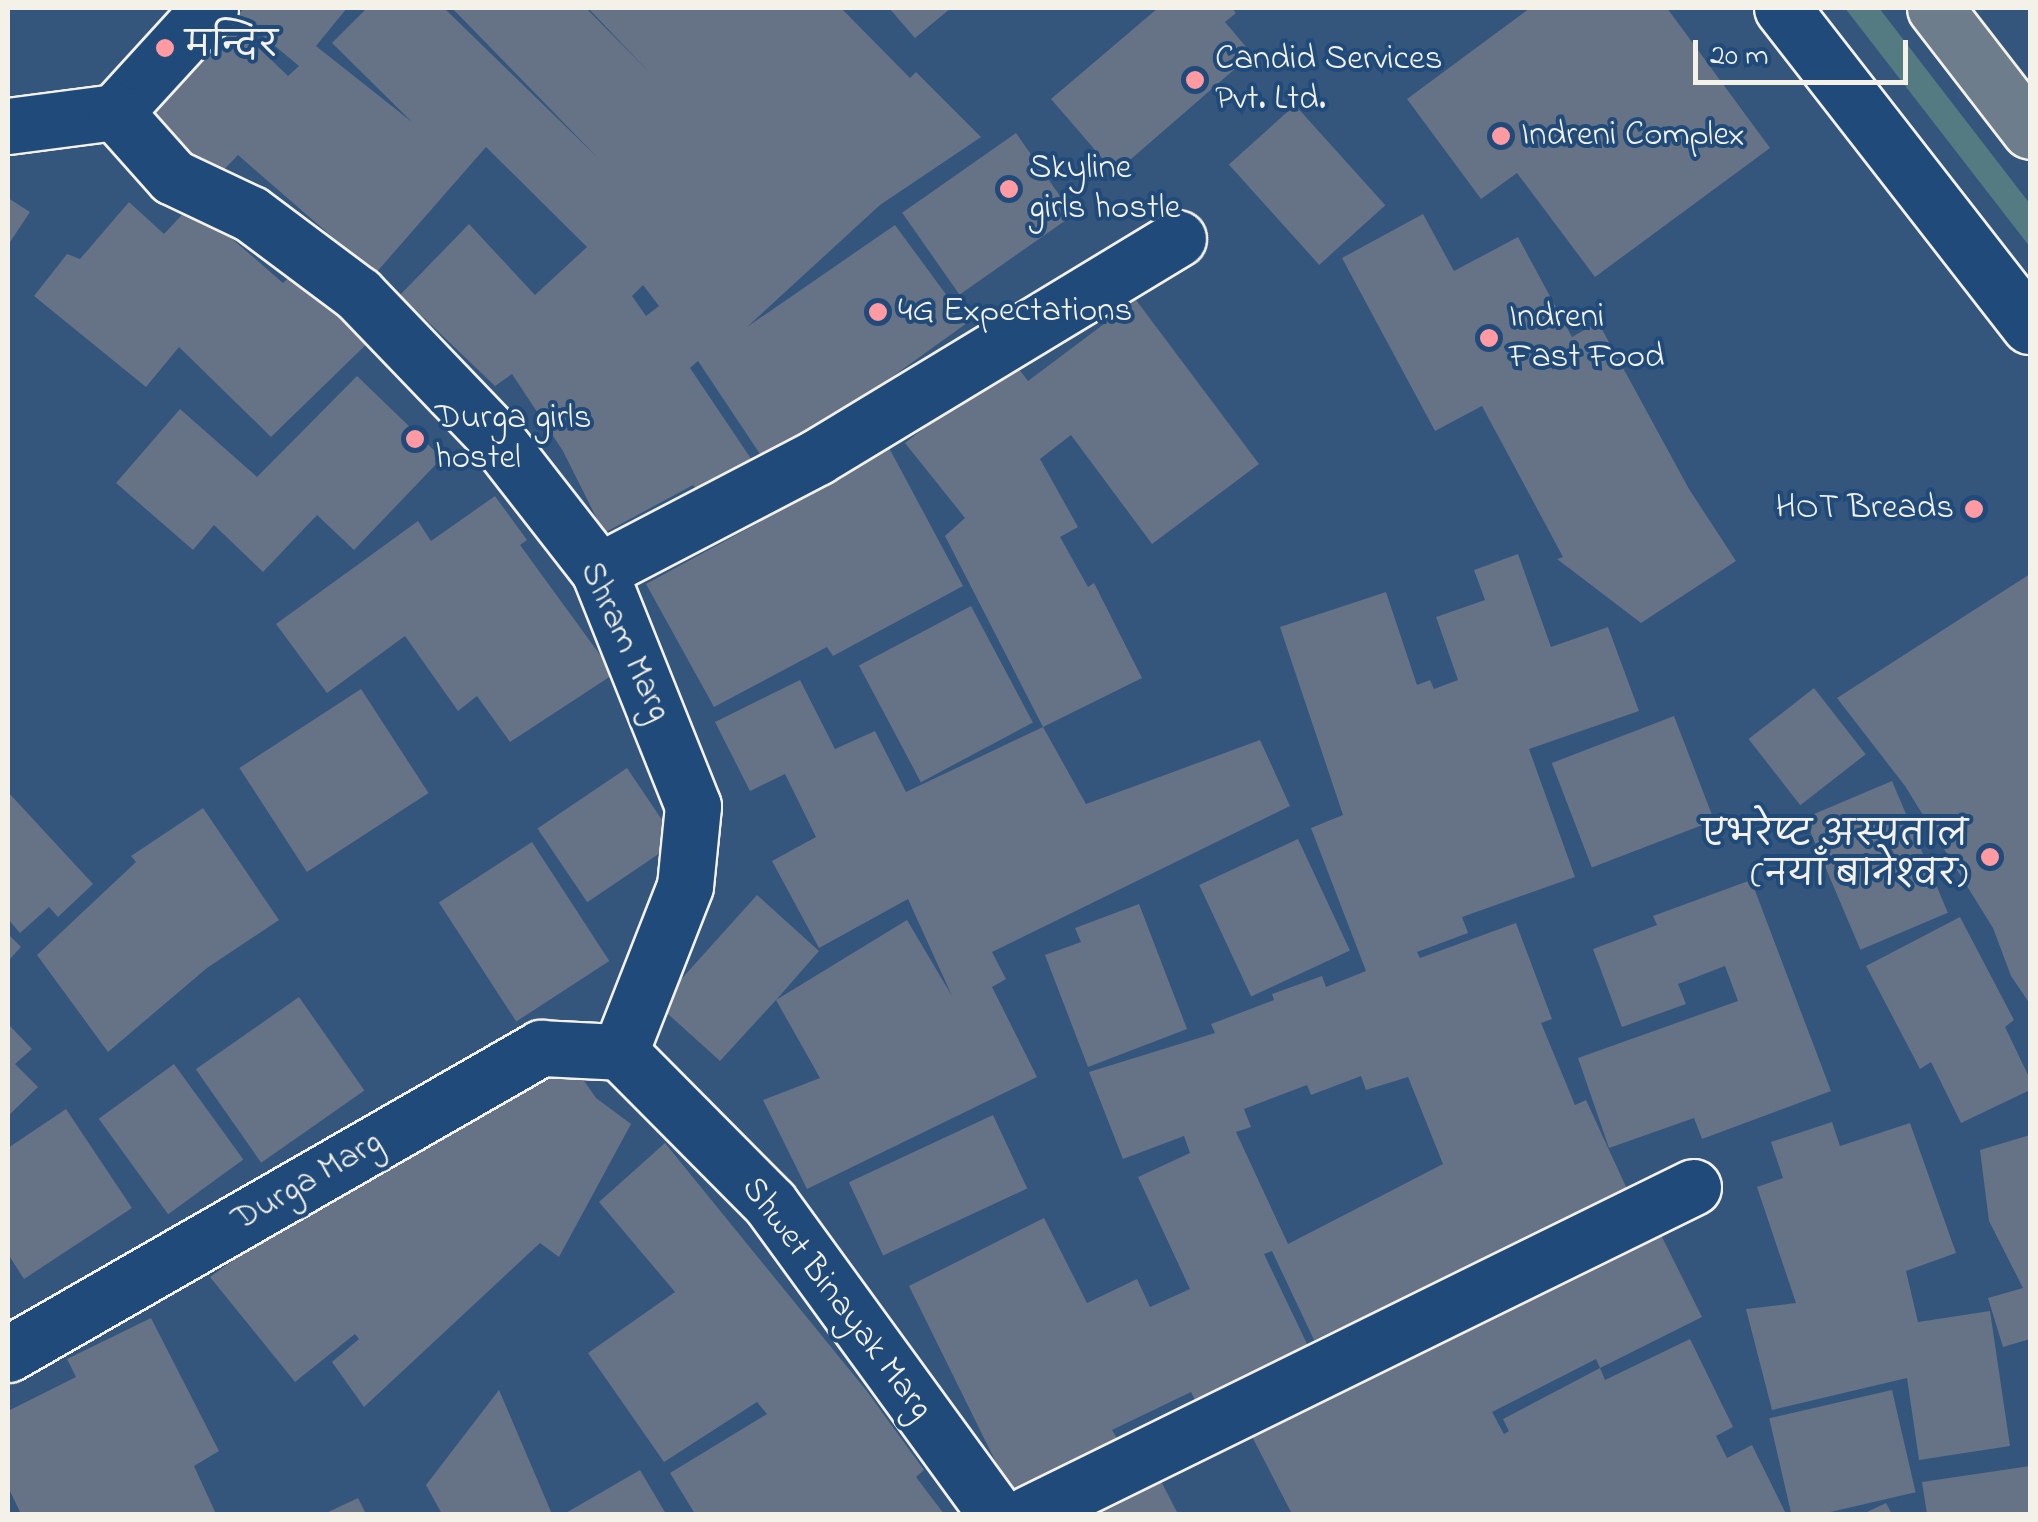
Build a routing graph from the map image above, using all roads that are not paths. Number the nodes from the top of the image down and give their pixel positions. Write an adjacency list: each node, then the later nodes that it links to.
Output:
1 (210, 8): 4 (street)
2 (1782, 8): 8 (street)
3 (1935, 8): 6 (highway)
4 (115, 112): 5 (street); 9 (street, Shram Marg)
5 (8, 126)
6 (2030, 131)
7 (1178, 238): 9 (street)
8 (2030, 326)
9 (599, 571): 10 (street, Shram Marg)
10 (620, 1052): 12 (street, Durga Marg); 13 (street, Shwet Binayak Marg)
11 (1693, 1187): 14 (street)
12 (8, 1354)
13 (996, 1514)
14 (1028, 1514)

